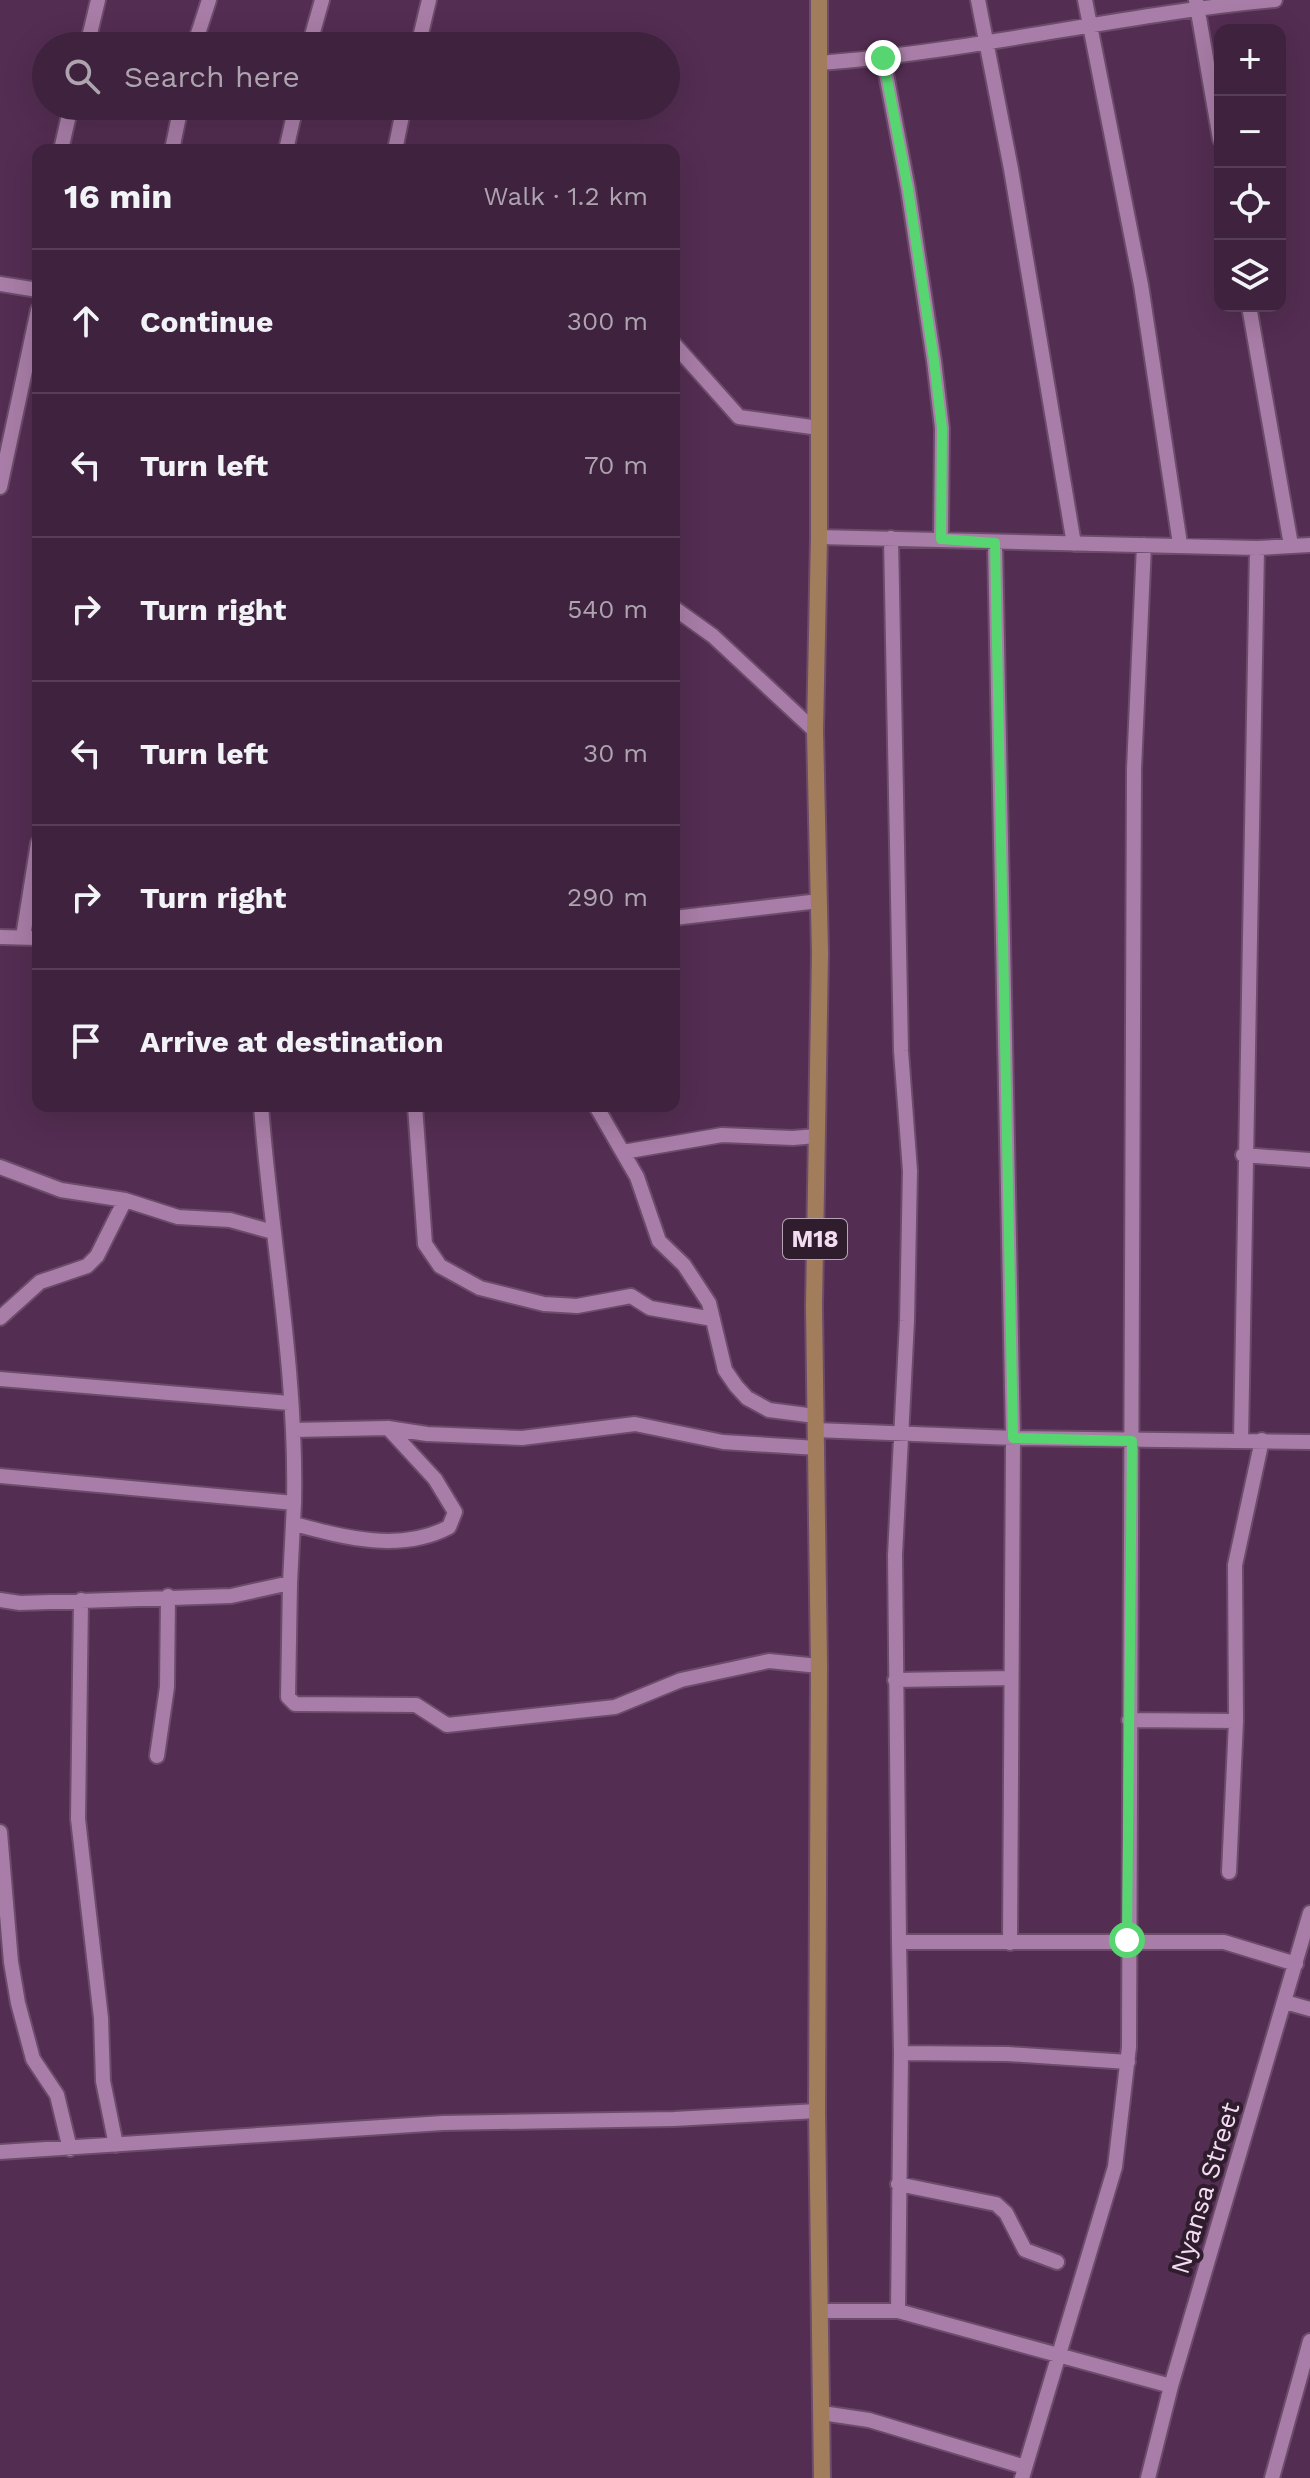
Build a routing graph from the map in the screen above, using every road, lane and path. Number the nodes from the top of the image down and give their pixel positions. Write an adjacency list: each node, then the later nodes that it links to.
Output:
1 (98, 0): 11 (street)
2 (209, 0): 12 (street)
3 (322, 0): 13 (street)
4 (429, 0): 14 (street)
5 (819, 0): 17 (main road, M18)
6 (978, 0): 15 (street)
7 (1085, 0): 10 (street)
8 (1275, 0): 9 (street)
9 (1196, 4): 10 (street); 18 (street)
10 (1090, 26): 15 (street); 39 (street)
11 (90, 32)
12 (199, 32)
13 (313, 32)
14 (421, 32)
15 (985, 42): 16 (street); 38 (street)
16 (883, 58): 17 (street); 36 (street)
17 (819, 63): 32 (main road, M18)
18 (1214, 105)
19 (68, 120): 23 (street)
20 (178, 120): 24 (street)
21 (293, 120): 25 (street)
22 (401, 120): 26 (street)
23 (62, 144)
24 (173, 144)
25 (287, 144)
26 (396, 144)
27 (0, 284): 28 (street)
28 (32, 289)
29 (1250, 312): 41 (street)
30 (32, 338): 33 (street)
31 (680, 351): 32 (street)
32 (819, 428): 34 (main road, M18)
33 (0, 487)
34 (819, 537): 35 (street); 45 (main road, M18)
35 (891, 538): 36 (street); 68 (street)
36 (941, 539): 37 (street)
37 (995, 543): 38 (street); 69 (street)
38 (1074, 544): 40 (street)
39 (1180, 544): 40 (street); 43 (street)
40 (1144, 545): 71 (street)
41 (1291, 545): 42 (street); 43 (street)
42 (1310, 545)
43 (1257, 548): 56 (street)
44 (680, 612): 45 (street)
45 (815, 731): 46 (main road, M18)
46 (819, 901): 48 (street); 54 (main road, M18)
47 (32, 914): 50 (street)
48 (680, 917)
49 (0, 937): 50 (street)
50 (30, 938)
51 (262, 1112): 60 (street)
52 (415, 1112): 62 (street)
53 (600, 1112): 55 (street)
54 (816, 1136): 55 (street); 65 (main road, M18)
55 (623, 1152): 62 (street)
56 (1243, 1155): 57 (street); 72 (street)
57 (1310, 1160)
58 (0, 1167): 59 (street)
59 (125, 1200): 60 (street); 61 (street)
60 (273, 1232): 64 (street)
61 (0, 1318)
62 (713, 1319): 65 (street)
63 (0, 1379): 64 (street)
64 (289, 1403): 67 (street)
65 (816, 1423): 68 (street); 74 (main road, M18)
66 (388, 1428): 67 (street); 74 (street); 77 (street)
67 (293, 1430): 76 (street)
68 (900, 1435): 69 (street); 84 (street)
69 (1013, 1438): 71 (street); 83 (street)
70 (1262, 1440): 72 (street); 73 (street); 86 (street)
71 (1132, 1441): 72 (street); 85 (street)
72 (1241, 1441)
73 (1310, 1442)
74 (817, 1448): 82 (main road, M18)
75 (0, 1476): 76 (street)
76 (294, 1503): 77 (street)
77 (294, 1524): 78 (street)
78 (290, 1583): 79 (street); 82 (street)
79 (168, 1596): 81 (street); 87 (street)
80 (0, 1600): 81 (street)
81 (81, 1600): 101 (street)
82 (819, 1666): 100 (main road, M18)
83 (1011, 1678): 84 (street); 93 (street)
84 (895, 1680): 92 (street)
85 (1129, 1720): 86 (street); 91 (street)
86 (1236, 1721): 89 (street)
87 (157, 1756)
88 (0, 1832): 94 (street)
89 (1229, 1872)
90 (1310, 1913): 95 (street, Nyansa Street)
91 (1127, 1940): 93 (street); 95 (street); 99 (street)
92 (899, 1942): 93 (street); 98 (street)
93 (1010, 1943)
94 (6, 1964): 102 (street)
95 (1296, 1964): 96 (street, Nyansa Street)
96 (1285, 2002): 97 (street); 110 (street, Nyansa Street)
97 (1310, 2009)
98 (901, 2053): 99 (street); 104 (street)
99 (1128, 2062): 109 (street)
100 (817, 2111): 101 (street); 106 (main road, M18)
101 (116, 2145): 102 (street)
102 (70, 2149): 103 (street)
103 (0, 2152)
104 (898, 2184): 105 (street); 107 (street)
105 (1057, 2262)
106 (820, 2311): 107 (street); 111 (main road, M18)
107 (898, 2311): 109 (street)
108 (1310, 2341): 115 (street)
109 (1060, 2355): 110 (street); 112 (street)
110 (1171, 2386): 114 (street, Nyansa Street)
111 (822, 2413): 112 (street); 113 (main road, M18)
112 (1023, 2472)
113 (822, 2478)
114 (1148, 2478)
115 (1272, 2478)

